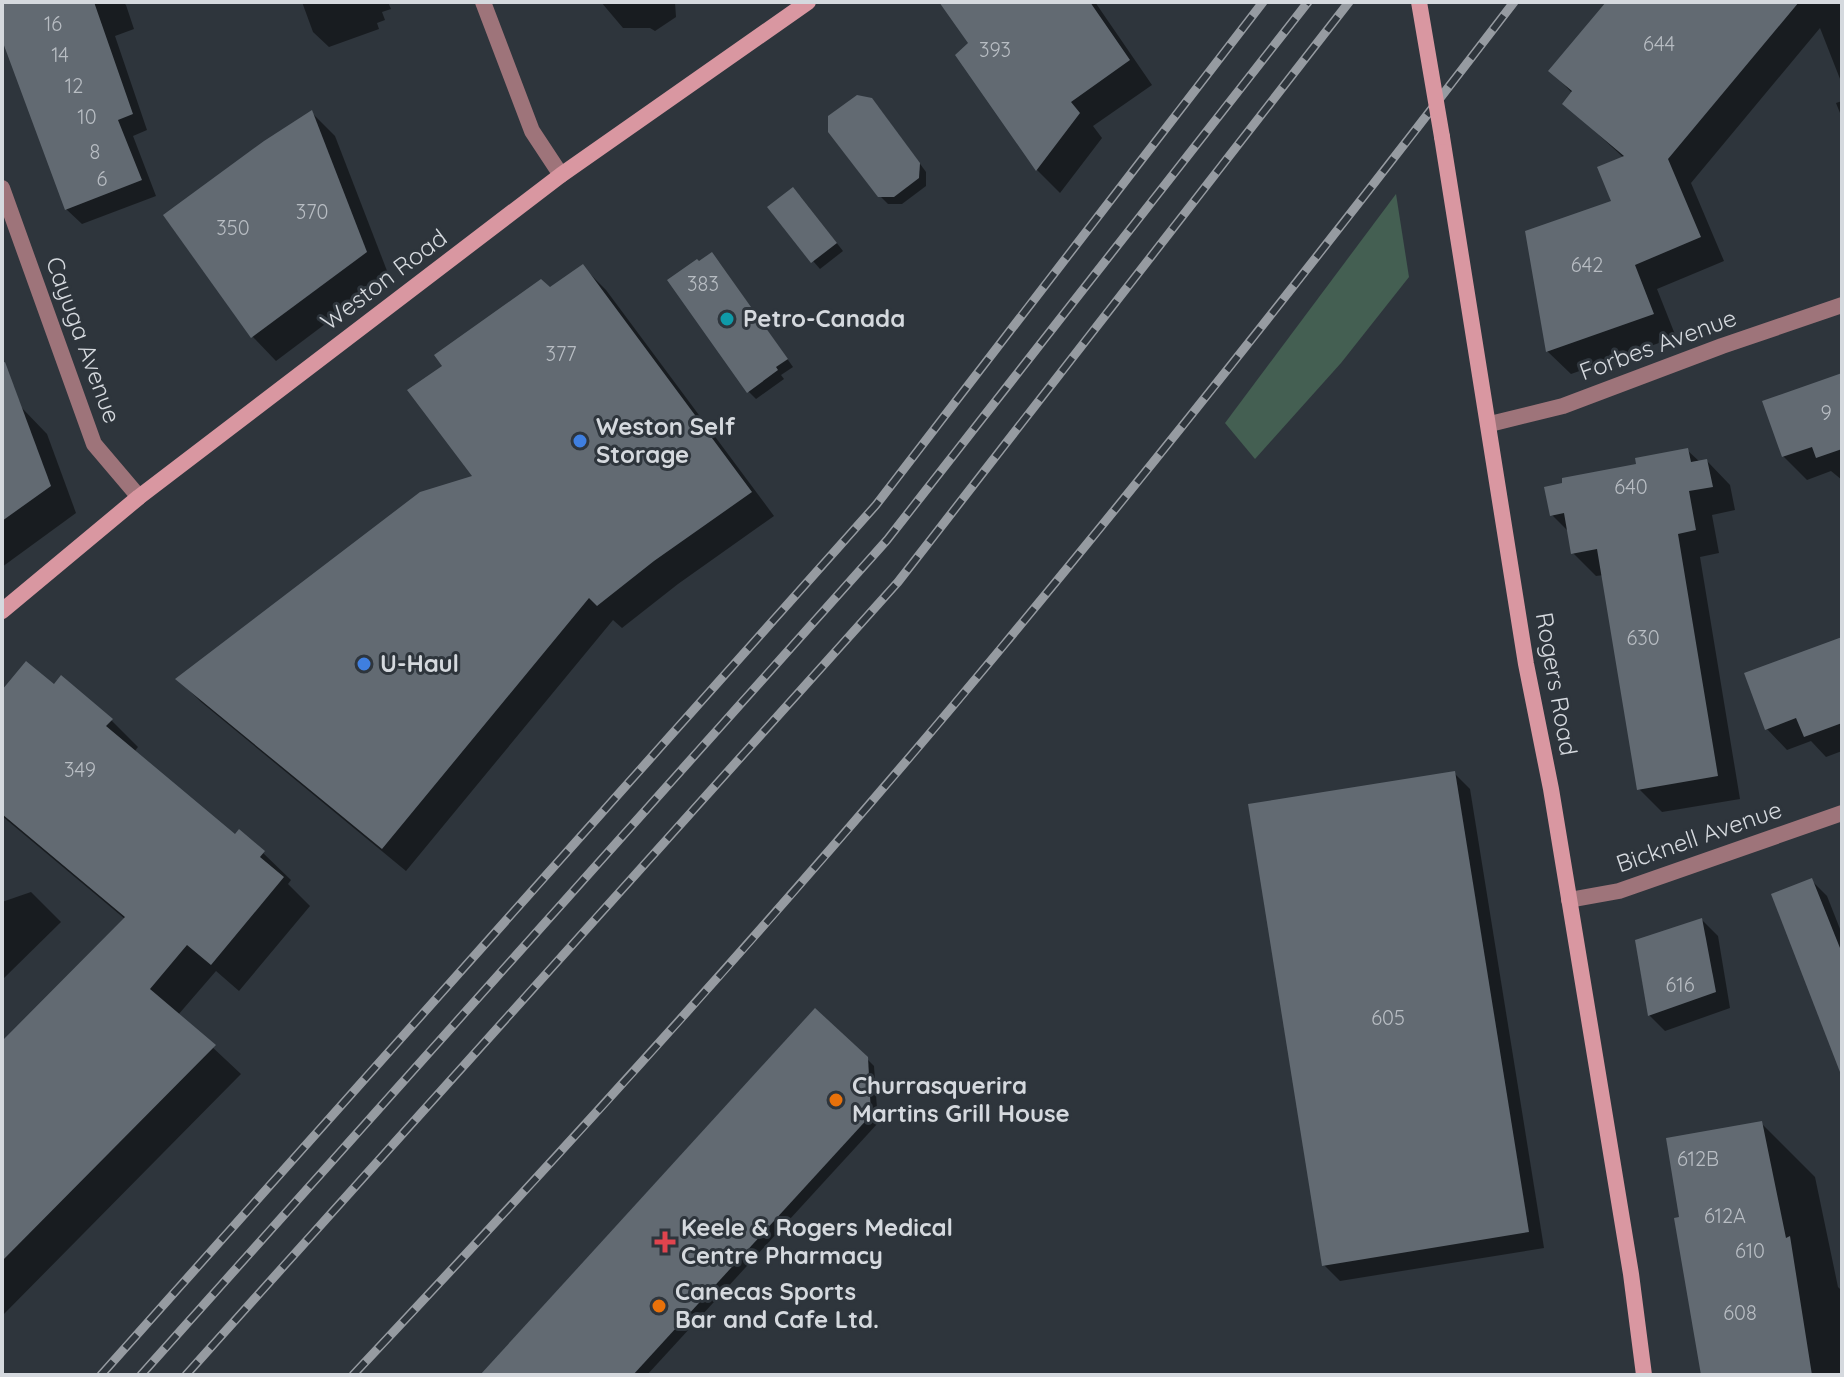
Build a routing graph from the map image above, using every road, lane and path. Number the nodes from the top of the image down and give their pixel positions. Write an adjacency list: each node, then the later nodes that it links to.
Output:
1 (483, 2): 4 (street)
2 (808, 2): 4 (main road, Weston Road)
3 (1419, 2): 7 (main road, Rogers Road, bridge)
4 (561, 175): 8 (main road, Weston Road)
5 (2, 188): 8 (street, Cayuga Avenue)
6 (1842, 305): 7 (street, Forbes Avenue)
7 (1490, 424): 11 (main road, Rogers Road)
8 (139, 497): 9 (main road, Weston Road)
9 (2, 611)
10 (1842, 813): 11 (street, Bicknell Avenue)
11 (1569, 900): 12 (main road, Rogers Road)
12 (1644, 1375)

